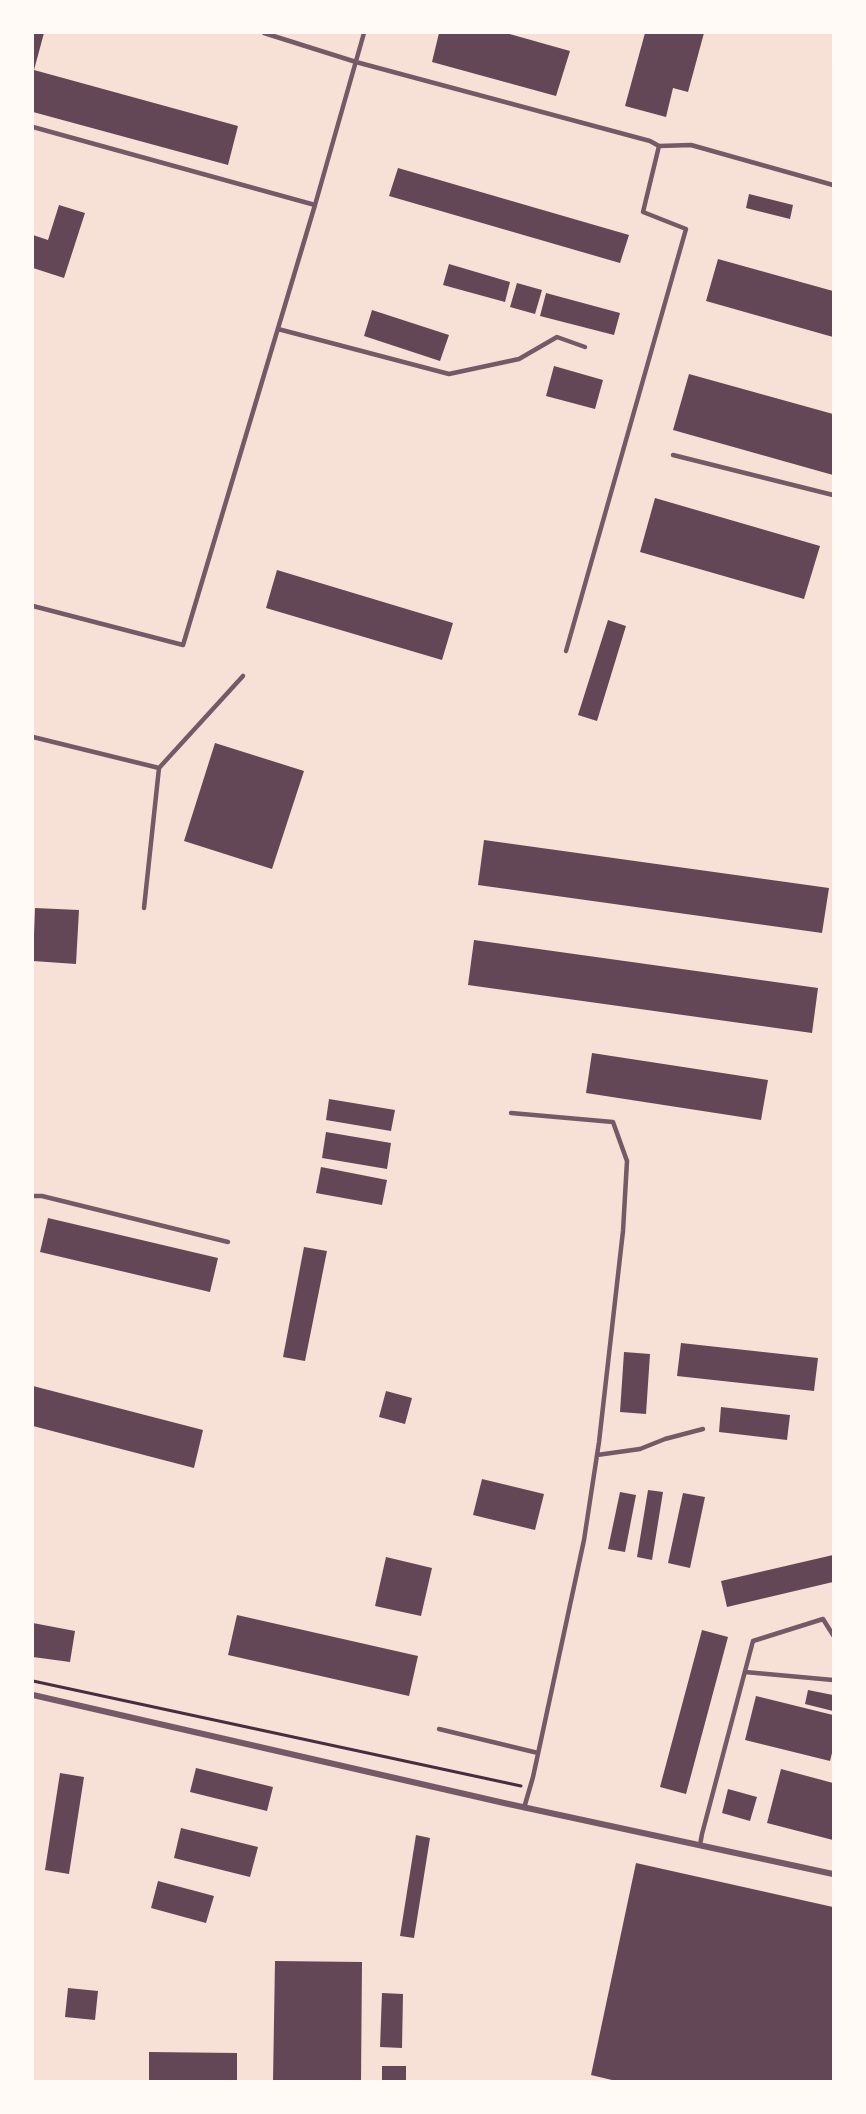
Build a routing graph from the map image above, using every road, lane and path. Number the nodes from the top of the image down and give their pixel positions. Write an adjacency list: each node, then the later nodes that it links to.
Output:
1 (264, 33): 3 (lane)
2 (364, 33): 3 (lane)
3 (356, 62): 5 (lane); 7 (lane)
4 (33, 128): 7 (lane)
5 (659, 146): 6 (lane); 13 (lane)
6 (833, 185)
7 (315, 205): 8 (lane)
8 (278, 329): 9 (lane); 12 (lane)
9 (585, 347)
10 (673, 455): 11 (lane)
11 (833, 495)
12 (33, 606)
13 (566, 651)
14 (243, 676): 16 (lane)
15 (33, 737): 16 (lane)
16 (159, 768): 17 (lane)
17 (144, 908)
18 (511, 1113): 22 (lane)
19 (33, 1196): 20 (lane)
20 (228, 1242)
21 (703, 1429): 22 (lane)
22 (597, 1455): 29 (lane)
23 (833, 1635): 24 (lane)
24 (745, 1672): 25 (lane); 32 (lane)
25 (833, 1680)
26 (33, 1681): 30 (path)
27 (33, 1695): 31 (street)
28 (439, 1729): 29 (lane)
29 (538, 1753): 30 (lane)
30 (530, 1788): 31 (lane)
31 (524, 1808): 32 (street)
32 (700, 1845): 33 (street)
33 (833, 1874)

